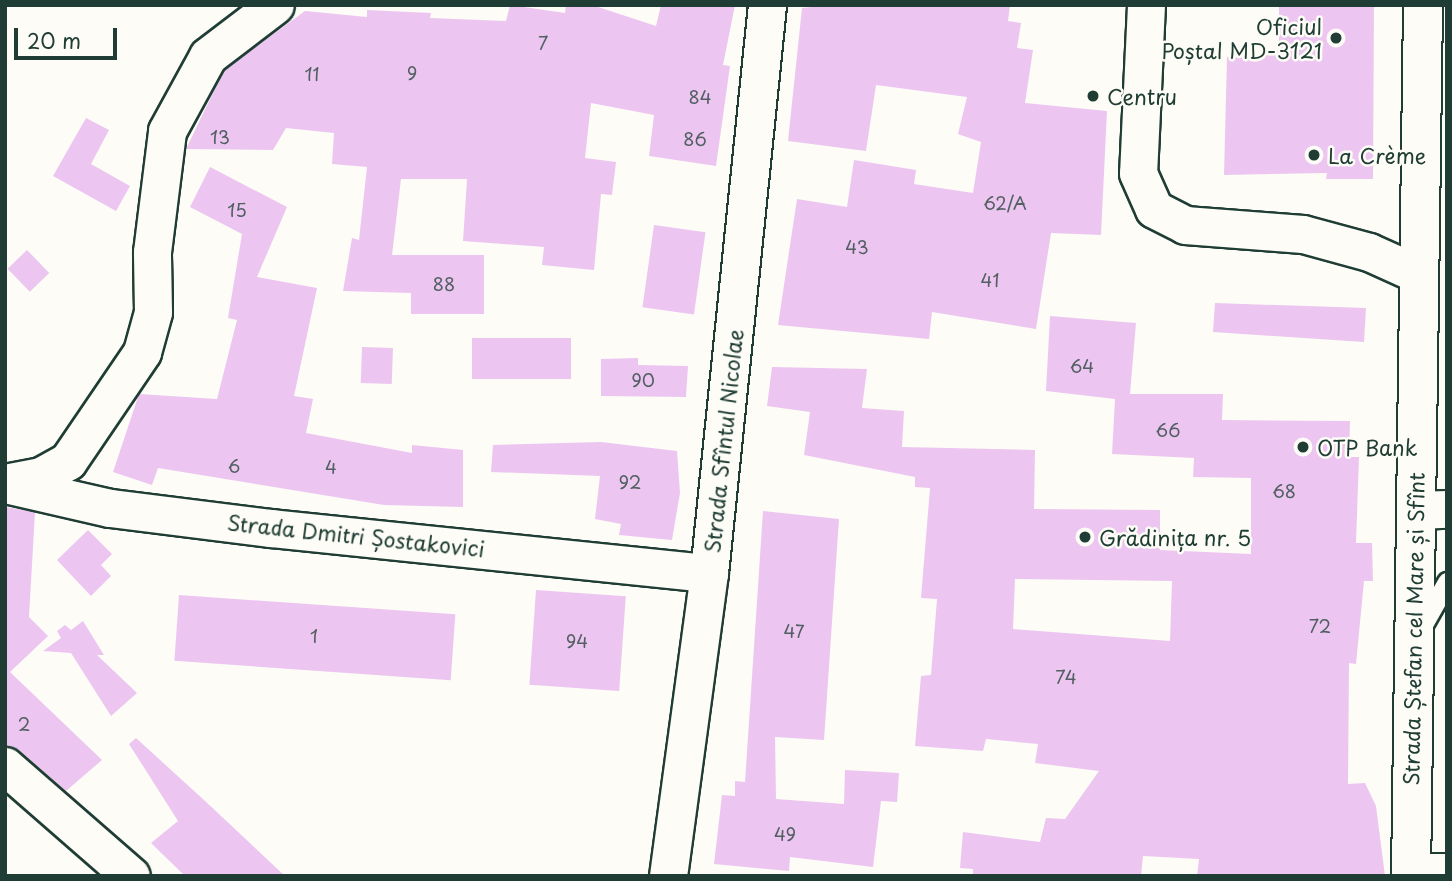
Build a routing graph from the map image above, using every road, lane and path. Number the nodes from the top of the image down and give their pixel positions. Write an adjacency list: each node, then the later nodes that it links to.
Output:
1 (275, 5): 6 (street)
2 (767, 5): 8 (street, Strada Sfîntul Nicolae)
3 (1146, 5): 5 (street)
4 (1423, 5): 5 (main road, Strada Ștefan cel Mare și Sfînt)
5 (1419, 274): 7 (main road, Strada Ștefan cel Mare și Sfînt)
6 (5, 484): 8 (street, Strada Dmitri Șostakovici)
7 (1431, 510): 10 (main road, Strada Ștefan cel Mare și Sfînt)
8 (709, 573): 14 (street, Strada Sfîntul Nicolae)
9 (1447, 582): 10 (lane)
10 (1412, 645): 12 (main road, Strada Ștefan cel Mare și Sfînt)
11 (5, 765): 13 (street)
12 (1423, 873)
13 (131, 876)
14 (668, 876)

